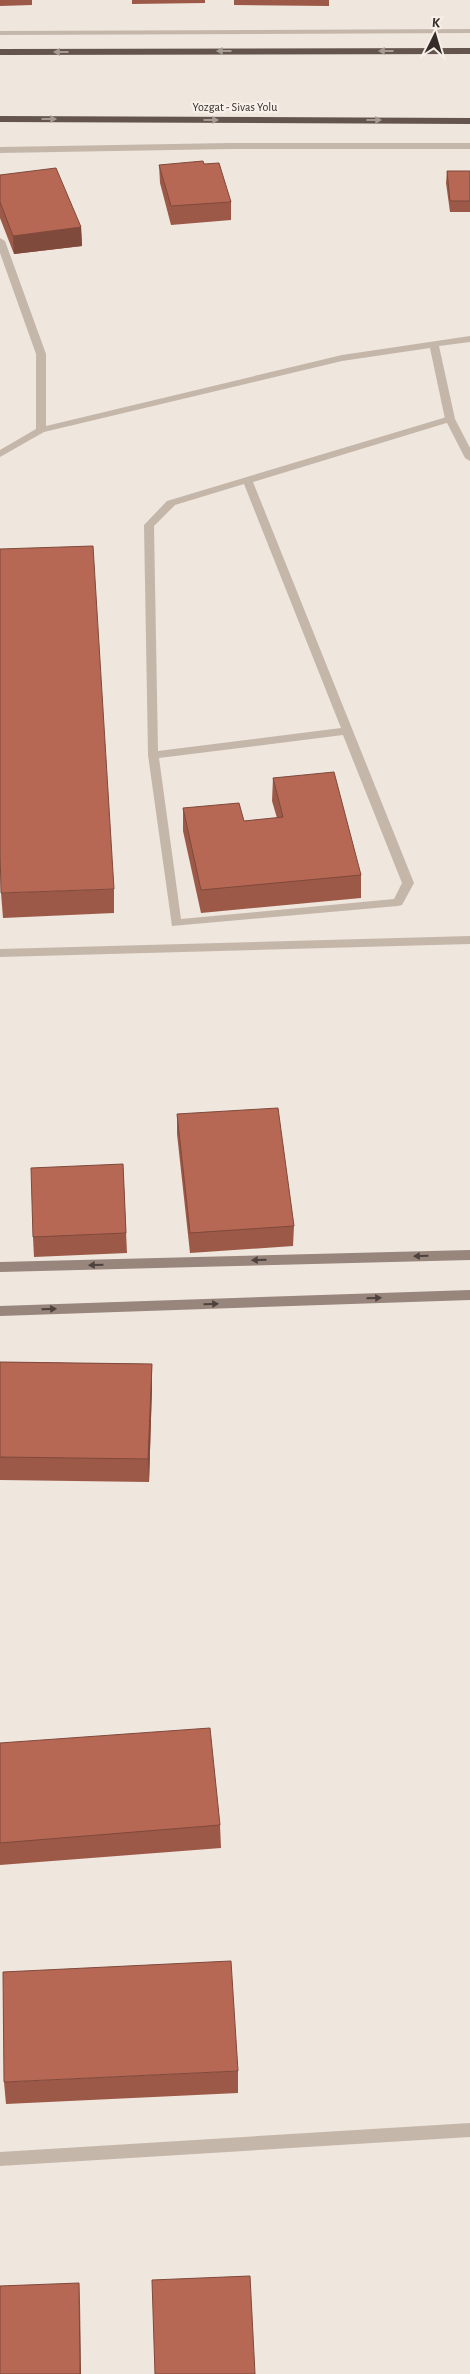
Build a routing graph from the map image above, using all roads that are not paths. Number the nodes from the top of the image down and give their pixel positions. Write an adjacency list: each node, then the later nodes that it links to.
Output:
1 (470, 31): 2 (street)
2 (0, 33)
3 (470, 51): 4 (highway, one-way to 4)
4 (0, 52)
5 (0, 119): 6 (highway, Yozgat - Sivas Yolu, one-way to 6)
6 (470, 121)
7 (470, 146): 8 (street)
8 (0, 150)
9 (0, 241): 13 (street)
10 (470, 339): 11 (street)
11 (434, 344): 12 (street); 13 (street)
12 (450, 419): 15 (street); 16 (street)
13 (41, 430): 14 (street)
14 (0, 454)
15 (470, 458)
16 (247, 480): 17 (street); 18 (street)
17 (347, 731): 18 (street); 18 (street)
18 (153, 756)
19 (470, 940): 20 (street)
20 (0, 953)
21 (470, 1254): 22 (main road, one-way to 22)
22 (0, 1267)
23 (470, 1295): 24 (main road, one-way to 23)
24 (0, 1310)
25 (470, 2130): 26 (street)
26 (0, 2159)

